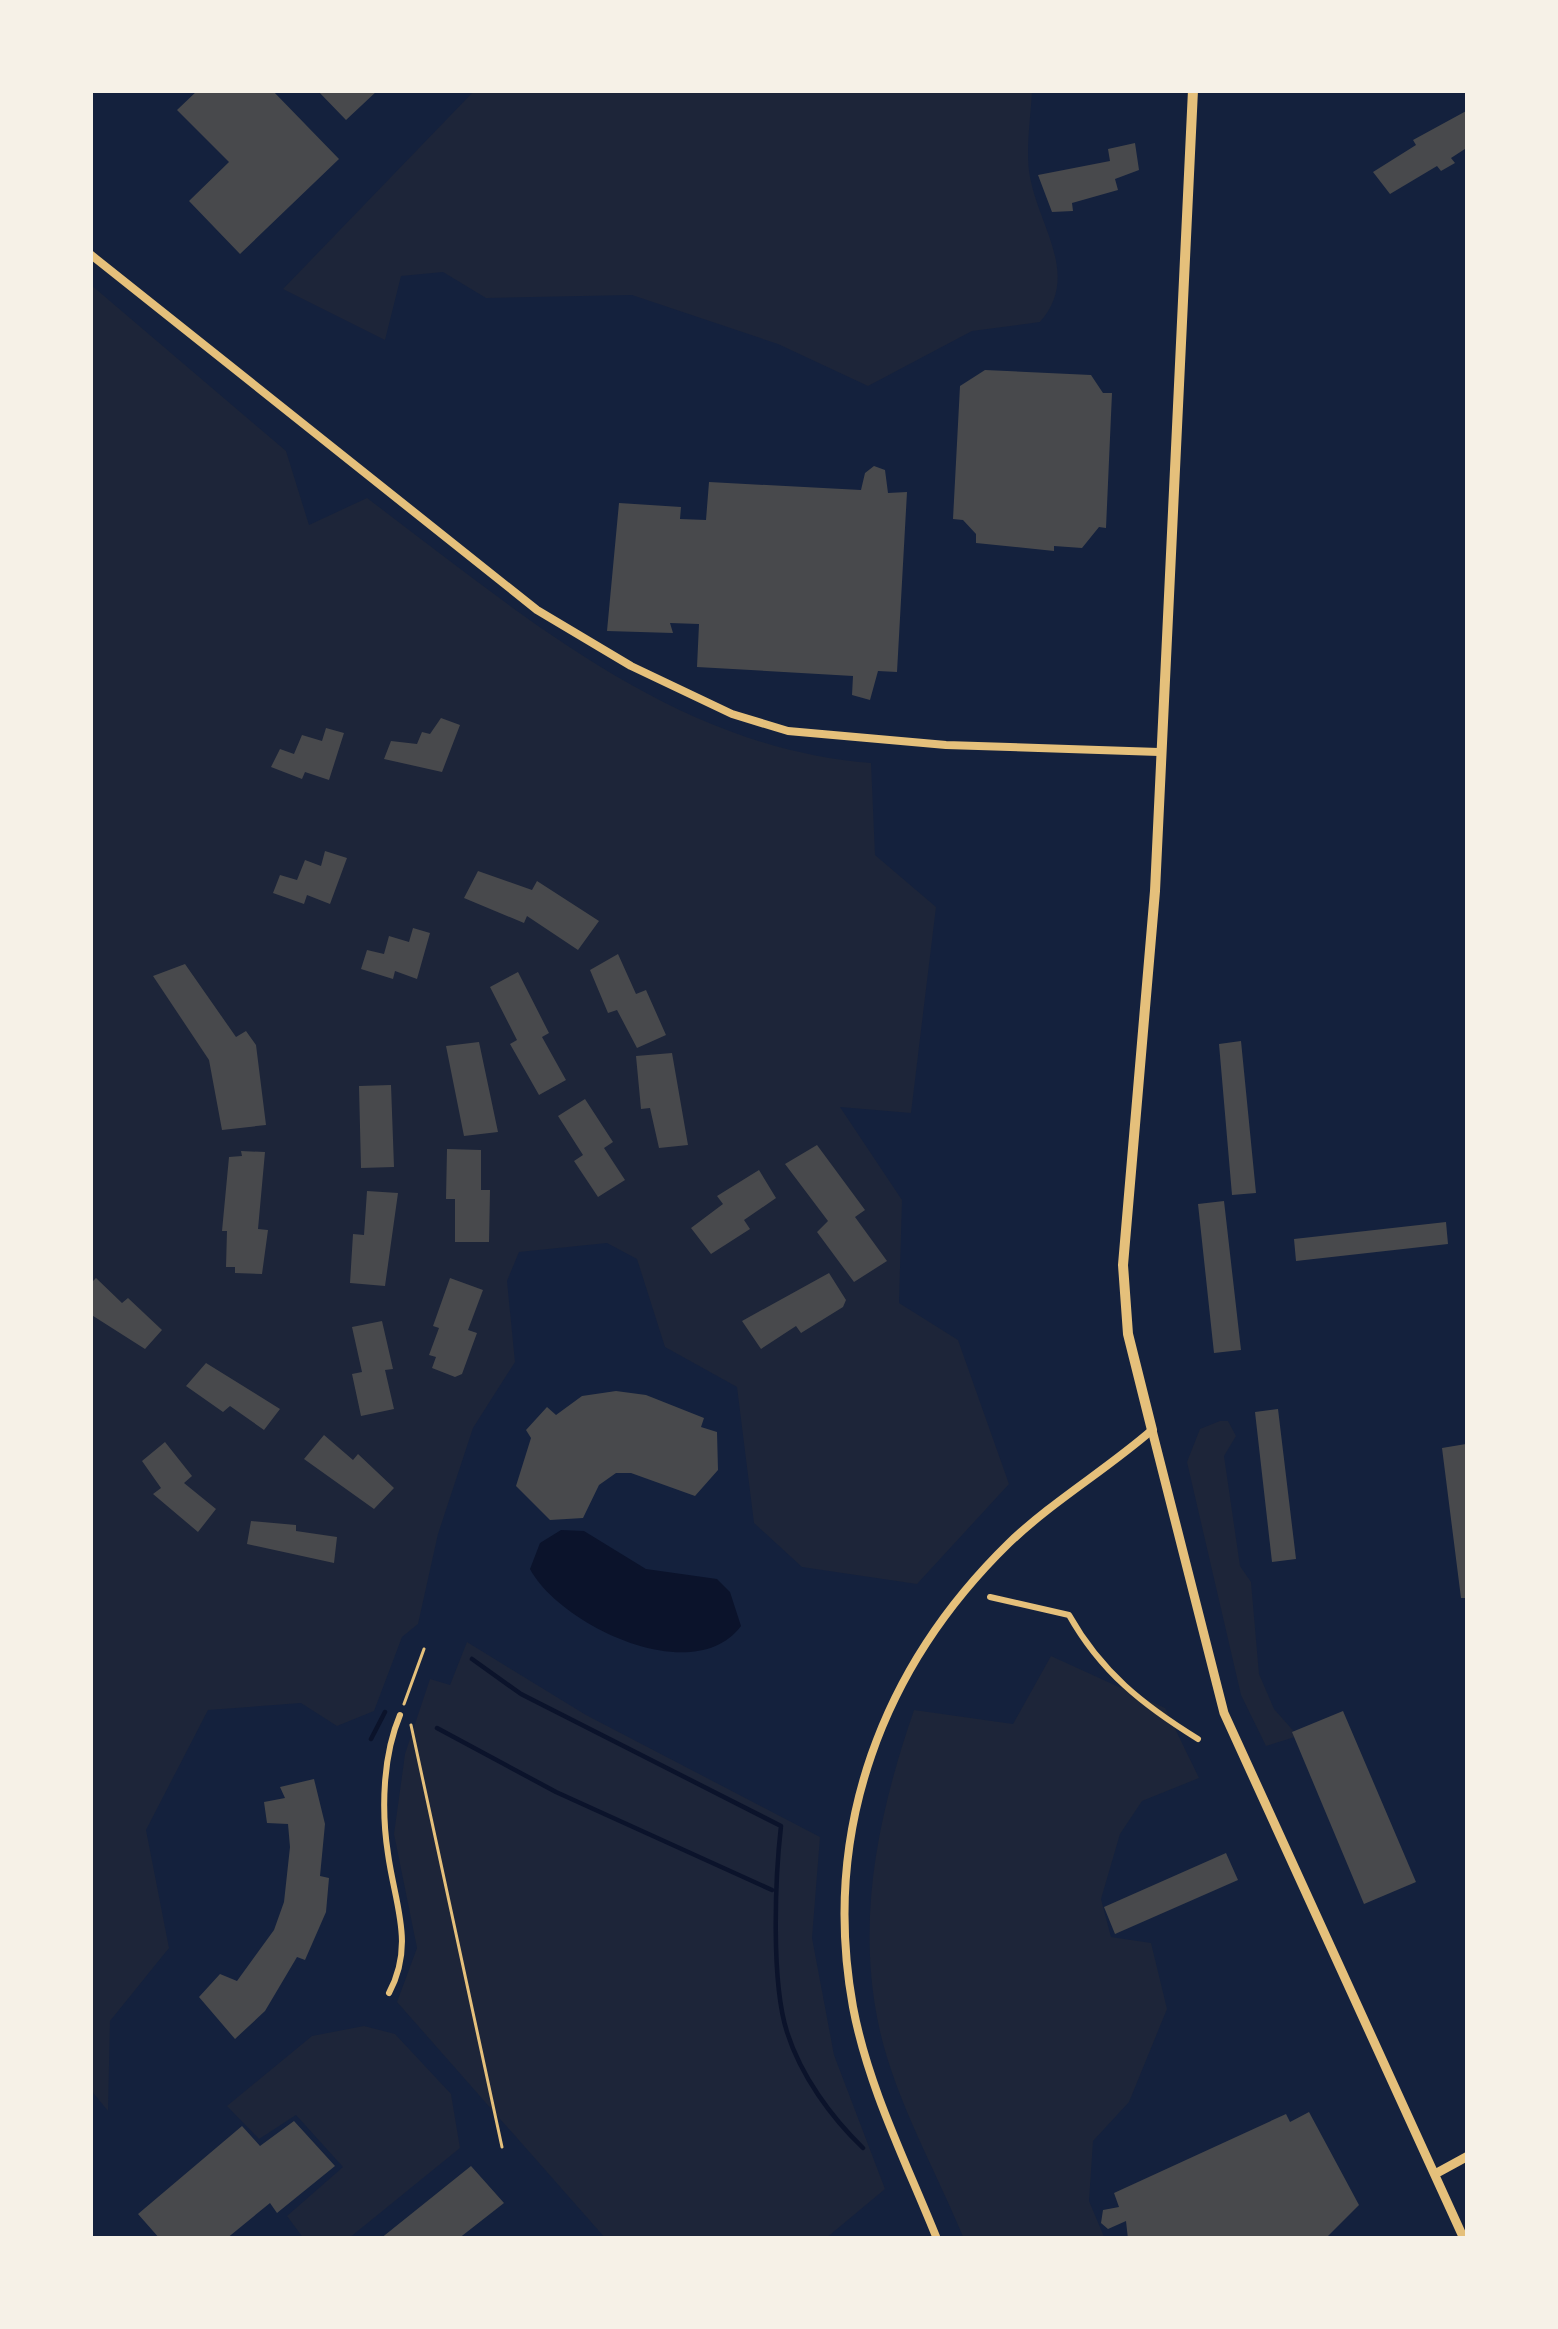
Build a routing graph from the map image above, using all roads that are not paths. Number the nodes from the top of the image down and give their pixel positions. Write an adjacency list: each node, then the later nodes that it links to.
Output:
1 (1193, 90): 3 (main road)
2 (90, 254): 3 (street)
3 (1159, 752): 4 (main road)
4 (1152, 1430): 10 (street); 11 (street)
5 (990, 1597): 7 (street)
6 (400, 1714): 8 (street)
7 (1198, 1738)
8 (389, 1993)
9 (1468, 2156): 10 (street)
10 (1435, 2174): 12 (street)
11 (937, 2239)
12 (1464, 2239)

